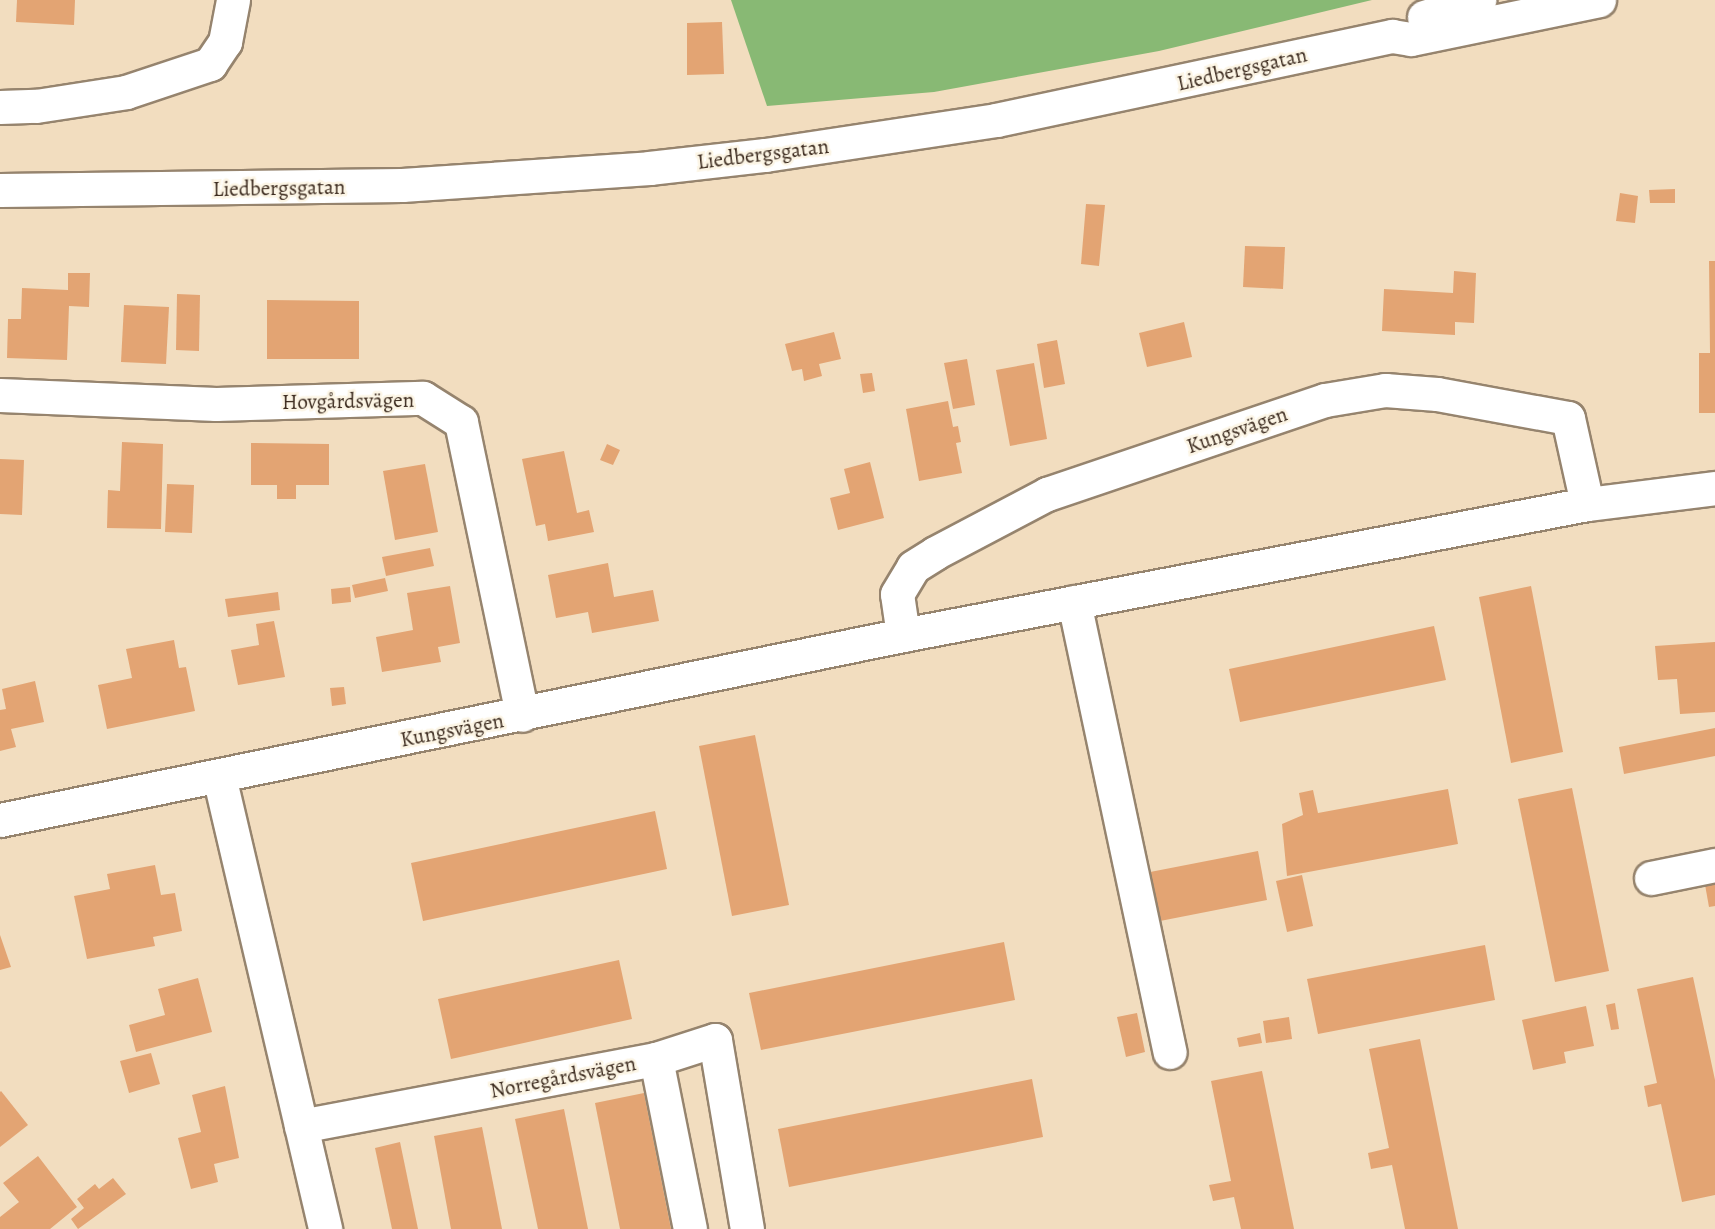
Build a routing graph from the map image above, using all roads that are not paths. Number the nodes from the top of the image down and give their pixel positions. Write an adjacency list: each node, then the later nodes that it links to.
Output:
1 (233, 0): 5 (street)
2 (1479, 0): 4 (street, Liedbergsgatan)
3 (1599, 0): 4 (street, Liedbergsgatan)
4 (1392, 36): 8 (street, Liedbergsgatan)
5 (0, 107)
6 (0, 174): 8 (street, Liedbergsgatan)
7 (0, 190): 8 (street, Liedbergsgatan)
8 (125, 190)
9 (0, 394): 14 (street, Hovgårdsvägen)
10 (1715, 488): 11 (street, Kungsvägen)
11 (1587, 504): 12 (street, Kungsvägen); 13 (street, Kungsvägen)
12 (1074, 602): 13 (street, Kungsvägen); 19 (street)
13 (903, 635): 14 (street, Kungsvägen)
14 (522, 715): 15 (street, Kungsvägen)
15 (219, 776): 16 (street, Kungsvägen); 21 (street)
16 (0, 820)
17 (1715, 865): 18 (street)
18 (1650, 878)
19 (1170, 1052)
20 (656, 1059): 21 (street, Norregårdsvägen); 23 (street, Norregårdsvägen); 24 (street)
21 (301, 1126): 22 (street)
22 (325, 1229)
23 (690, 1229)
24 (747, 1229)

